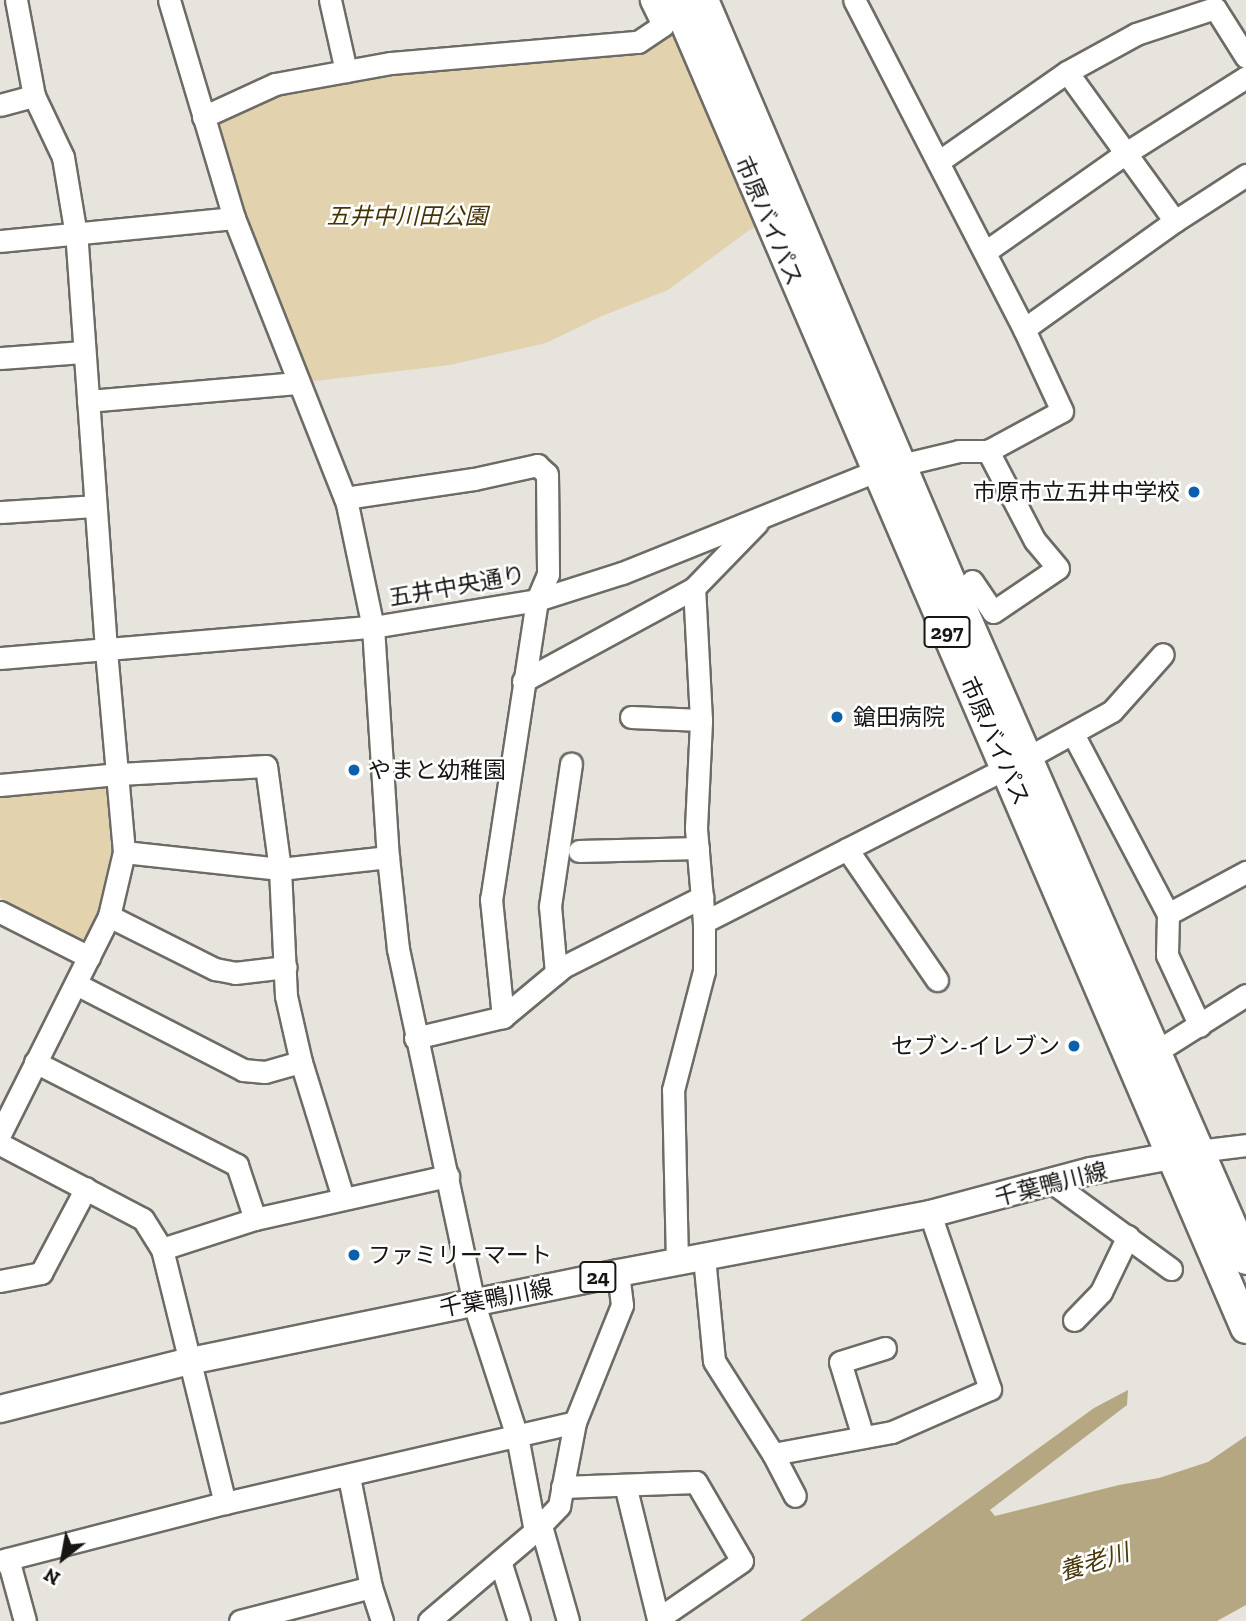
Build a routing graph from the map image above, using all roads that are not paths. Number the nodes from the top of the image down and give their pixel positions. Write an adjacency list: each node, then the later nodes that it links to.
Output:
1 (16, 0): 12 (street)
2 (169, 0): 14 (street)
3 (330, 0): 9 (street)
4 (651, 0): 9 (street)
5 (676, 0): 29 (highway, 市原バイパス / 297)
6 (704, 0): 29 (highway, 市原バイパス / 297)
7 (854, 0): 16 (street)
8 (1246, 58): 10 (street)
9 (346, 71): 14 (street)
10 (1067, 72): 15 (street); 16 (street)
11 (1246, 77): 15 (street)
12 (34, 96): 13 (street); 20 (street)
13 (0, 105)
14 (203, 117): 18 (street)
15 (1126, 153): 19 (street); 22 (street)
16 (938, 162): 22 (street)
17 (1246, 175): 19 (street)
18 (234, 218): 20 (street); 26 (street)
19 (1175, 221): 23 (street)
20 (76, 235): 21 (street); 24 (street)
21 (0, 241)
22 (985, 252): 23 (street)
23 (1024, 329): 28 (street)
24 (83, 352): 25 (street); 27 (street)
25 (0, 358)
26 (298, 383): 27 (street); 30 (street)
27 (88, 401): 31 (street)
28 (988, 451): 29 (street, 五井中央通り); 34 (street)
29 (888, 468): 33 (street, 五井中央通り); 45 (highway, 市原バイパス / 297)
30 (345, 498): 36 (street); 37 (street)
31 (95, 506): 32 (street); 38 (street)
32 (0, 512)
33 (762, 517): 35 (street); 36 (street, 五井中央通り)
34 (972, 581)
35 (694, 587): 41 (street); 43 (street)
36 (537, 600): 37 (street, 五井中央通り); 41 (street)
37 (373, 627): 38 (street, 五井中央通り); 53 (street)
38 (106, 649): 40 (street, 五井中央通り); 47 (street)
39 (1163, 654): 44 (street)
40 (0, 658)
41 (523, 681): 67 (street)
42 (631, 717): 43 (street)
43 (701, 720): 49 (street)
44 (1073, 734): 45 (street); 58 (street)
45 (1018, 763): 50 (street); 70 (highway, 市原バイパス / 297); 76 (highway, 市原バイパス / 297)
46 (571, 764): 63 (street)
47 (119, 774): 48 (street); 52 (street); 54 (street)
48 (0, 785)
49 (698, 848): 51 (street); 56 (street)
50 (847, 849): 60 (street); 64 (street)
51 (579, 851)
52 (124, 852): 54 (street); 59 (street)
53 (388, 857): 54 (street); 69 (street)
54 (280, 869): 62 (street)
55 (1246, 872): 58 (street)
56 (702, 897): 60 (street); 63 (street)
57 (0, 912): 61 (street)
58 (1168, 914): 68 (street)
59 (109, 916): 61 (street); 62 (street)
60 (704, 922): 87 (street)
61 (89, 957): 65 (street)
62 (286, 967): 72 (street)
63 (556, 973): 67 (street)
64 (937, 981)
65 (76, 984): 71 (street); 72 (street)
66 (1246, 995): 68 (street)
67 (503, 1017): 69 (street)
68 (1200, 1026): 70 (street)
69 (415, 1038): 77 (street)
70 (1154, 1053): 76 (highway, 市原バイパス / 297)
71 (35, 1062): 73 (street); 82 (street)
72 (301, 1062): 80 (street)
73 (0, 1134)
74 (0, 1144): 79 (street)
75 (1246, 1145): 76 (street)
76 (1185, 1154): 78 (main road, 千葉鴨川線 / 24); 86 (highway, 市原バイパス / 297)
77 (448, 1176): 80 (street); 91 (street)
78 (1053, 1183): 81 (main road, 千葉鴨川線 / 24); 83 (street)
79 (86, 1188): 84 (street); 90 (street)
80 (343, 1198): 82 (street)
81 (930, 1214): 85 (main road, 千葉鴨川線 / 24); 99 (street)
82 (255, 1219): 84 (street)
83 (1128, 1237): 88 (street); 92 (street)
84 (162, 1250): 95 (street)
85 (704, 1257): 87 (main road, 千葉鴨川線 / 24); 100 (street)
86 (1235, 1257): 93 (highway, 市原バイパス / 297)
87 (677, 1262): 89 (main road, 千葉鴨川線 / 24)
88 (1171, 1269)
89 (618, 1273): 91 (main road, 千葉鴨川線 / 24); 97 (street)
90 (0, 1281)
91 (474, 1304): 95 (main road, 千葉鴨川線 / 24); 98 (street)
92 (1074, 1320)
93 (1246, 1328)
94 (885, 1348): 99 (street)
95 (190, 1361): 96 (main road, 千葉鴨川線 / 24); 105 (street)
96 (0, 1409)
97 (575, 1422): 98 (street); 103 (street)
98 (517, 1436): 101 (street); 106 (street)
99 (863, 1437): 100 (street)
100 (773, 1454): 104 (street)
101 (349, 1477): 105 (street); 109 (street)
102 (625, 1485): 102 (street); 103 (street)
103 (562, 1487): 106 (street)
104 (795, 1496)
105 (225, 1503): 107 (street)
106 (538, 1528): 108 (street); 116 (street)
107 (4, 1560): 111 (street)
108 (500, 1561): 110 (street); 115 (street)
109 (371, 1587): 112 (street); 113 (street)
110 (450, 1613): 114 (street)
111 (25, 1621)
112 (240, 1621)
113 (382, 1621)
114 (429, 1621)
115 (519, 1621)
116 (568, 1621)

